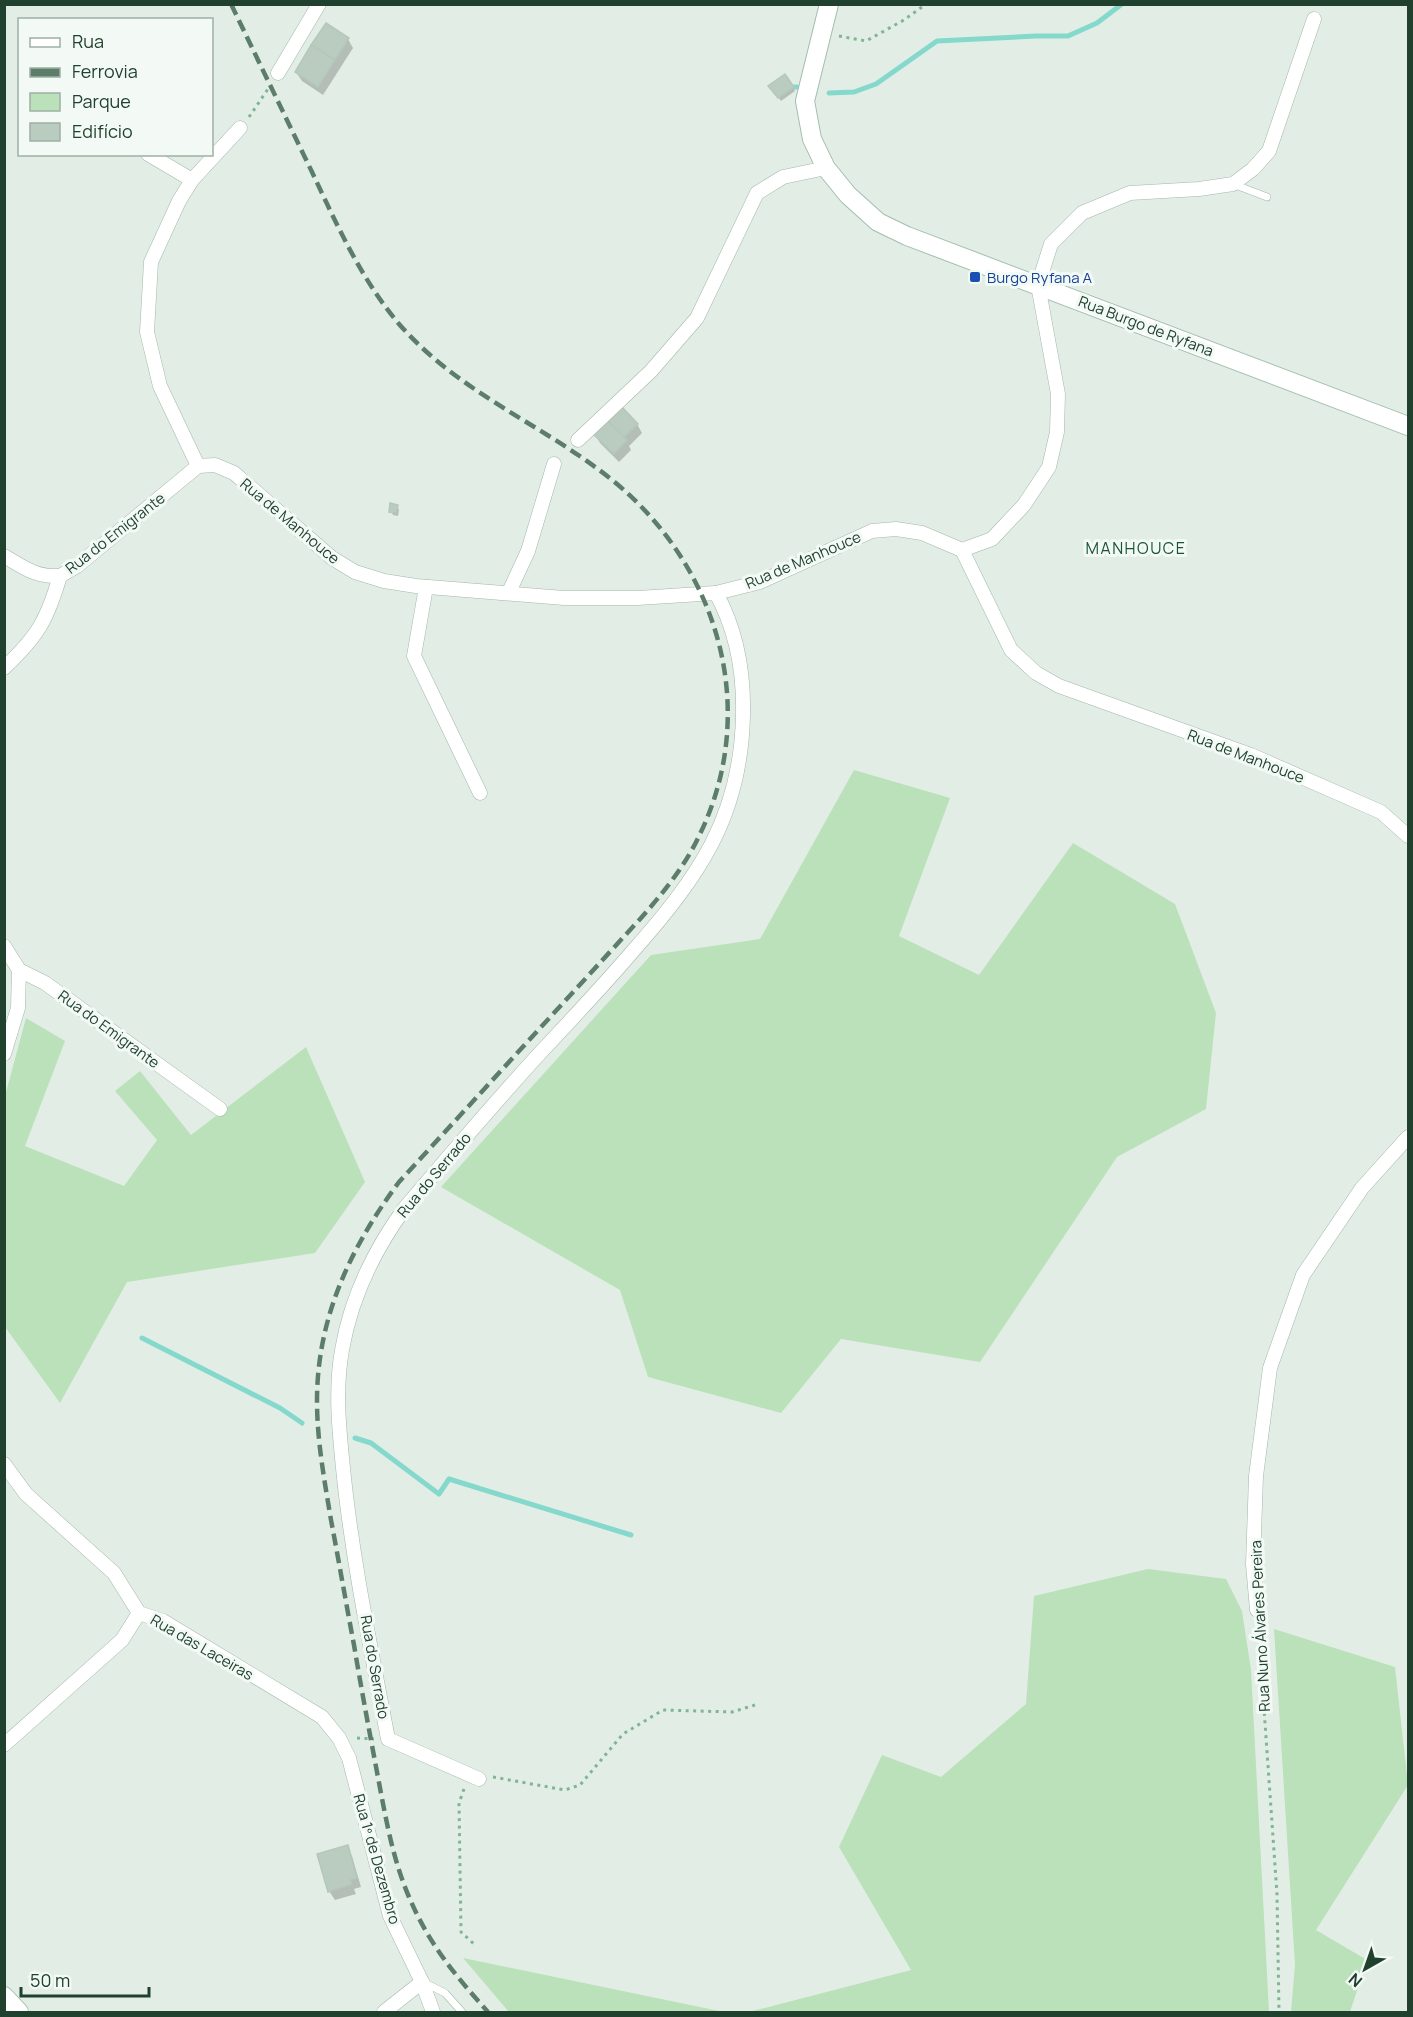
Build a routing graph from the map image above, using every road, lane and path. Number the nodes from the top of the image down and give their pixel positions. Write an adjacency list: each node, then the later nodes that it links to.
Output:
1 (319, 4): 6 (street)
2 (829, 4): 5 (main road, Rua Burgo de Ryfana)
3 (926, 4): 5 (path)
4 (1314, 19): 11 (street)
5 (823, 32): 9 (main road, Rua Burgo de Ryfana)
6 (278, 73): 7 (path)
7 (240, 128): 10 (street)
8 (151, 156): 10 (street)
9 (826, 168): 13 (main road, Rua Burgo de Ryfana); 15 (street)
10 (192, 180): 17 (street)
11 (1233, 184): 12 (lane); 13 (street)
12 (1267, 197)
13 (1038, 285): 14 (main road, Rua Burgo de Ryfana); 18 (street)
14 (1408, 426)
15 (578, 440)
16 (554, 464): 22 (street)
17 (198, 466): 20 (street, Rua do Emigrante); 21 (street, Rua de Manhouce)
18 (962, 550): 23 (street, Rua de Manhouce); 26 (street, Rua de Manhouce)
19 (4, 556): 20 (street)
20 (60, 576): 24 (street, Rua do Emigrante)
21 (426, 587): 22 (street, Rua de Manhouce); 25 (street)
22 (509, 592): 23 (street, Rua de Manhouce)
23 (716, 593): 37 (street, Rua do Serrado)
24 (4, 668)
25 (480, 792)
26 (1408, 836)
27 (4, 946): 28 (street)
28 (19, 970): 29 (street); 30 (street, Rua do Emigrante)
29 (4, 1054)
30 (220, 1109)
31 (1408, 1137): 33 (street, Rua Nuno Álvares Pereira)
32 (4, 1464): 34 (street, Rua das Laceiras)
33 (1257, 1610): 45 (path, Rua Nuno Álvares Pereira)
34 (139, 1613): 36 (street, Rua das Laceiras); 38 (street)
35 (755, 1705): 39 (path)
36 (339, 1738): 37 (path); 41 (street, Rua 1º de Dezembro)
37 (388, 1739): 39 (street, Rua do Serrado)
38 (4, 1745)
39 (474, 1777): 40 (path)
40 (475, 1945)
41 (422, 1982): 42 (street); 43 (street, Rua 1º de Dezembro); 44 (lane)
42 (384, 2013)
43 (433, 2013)
44 (462, 2013)
45 (1279, 2013)

